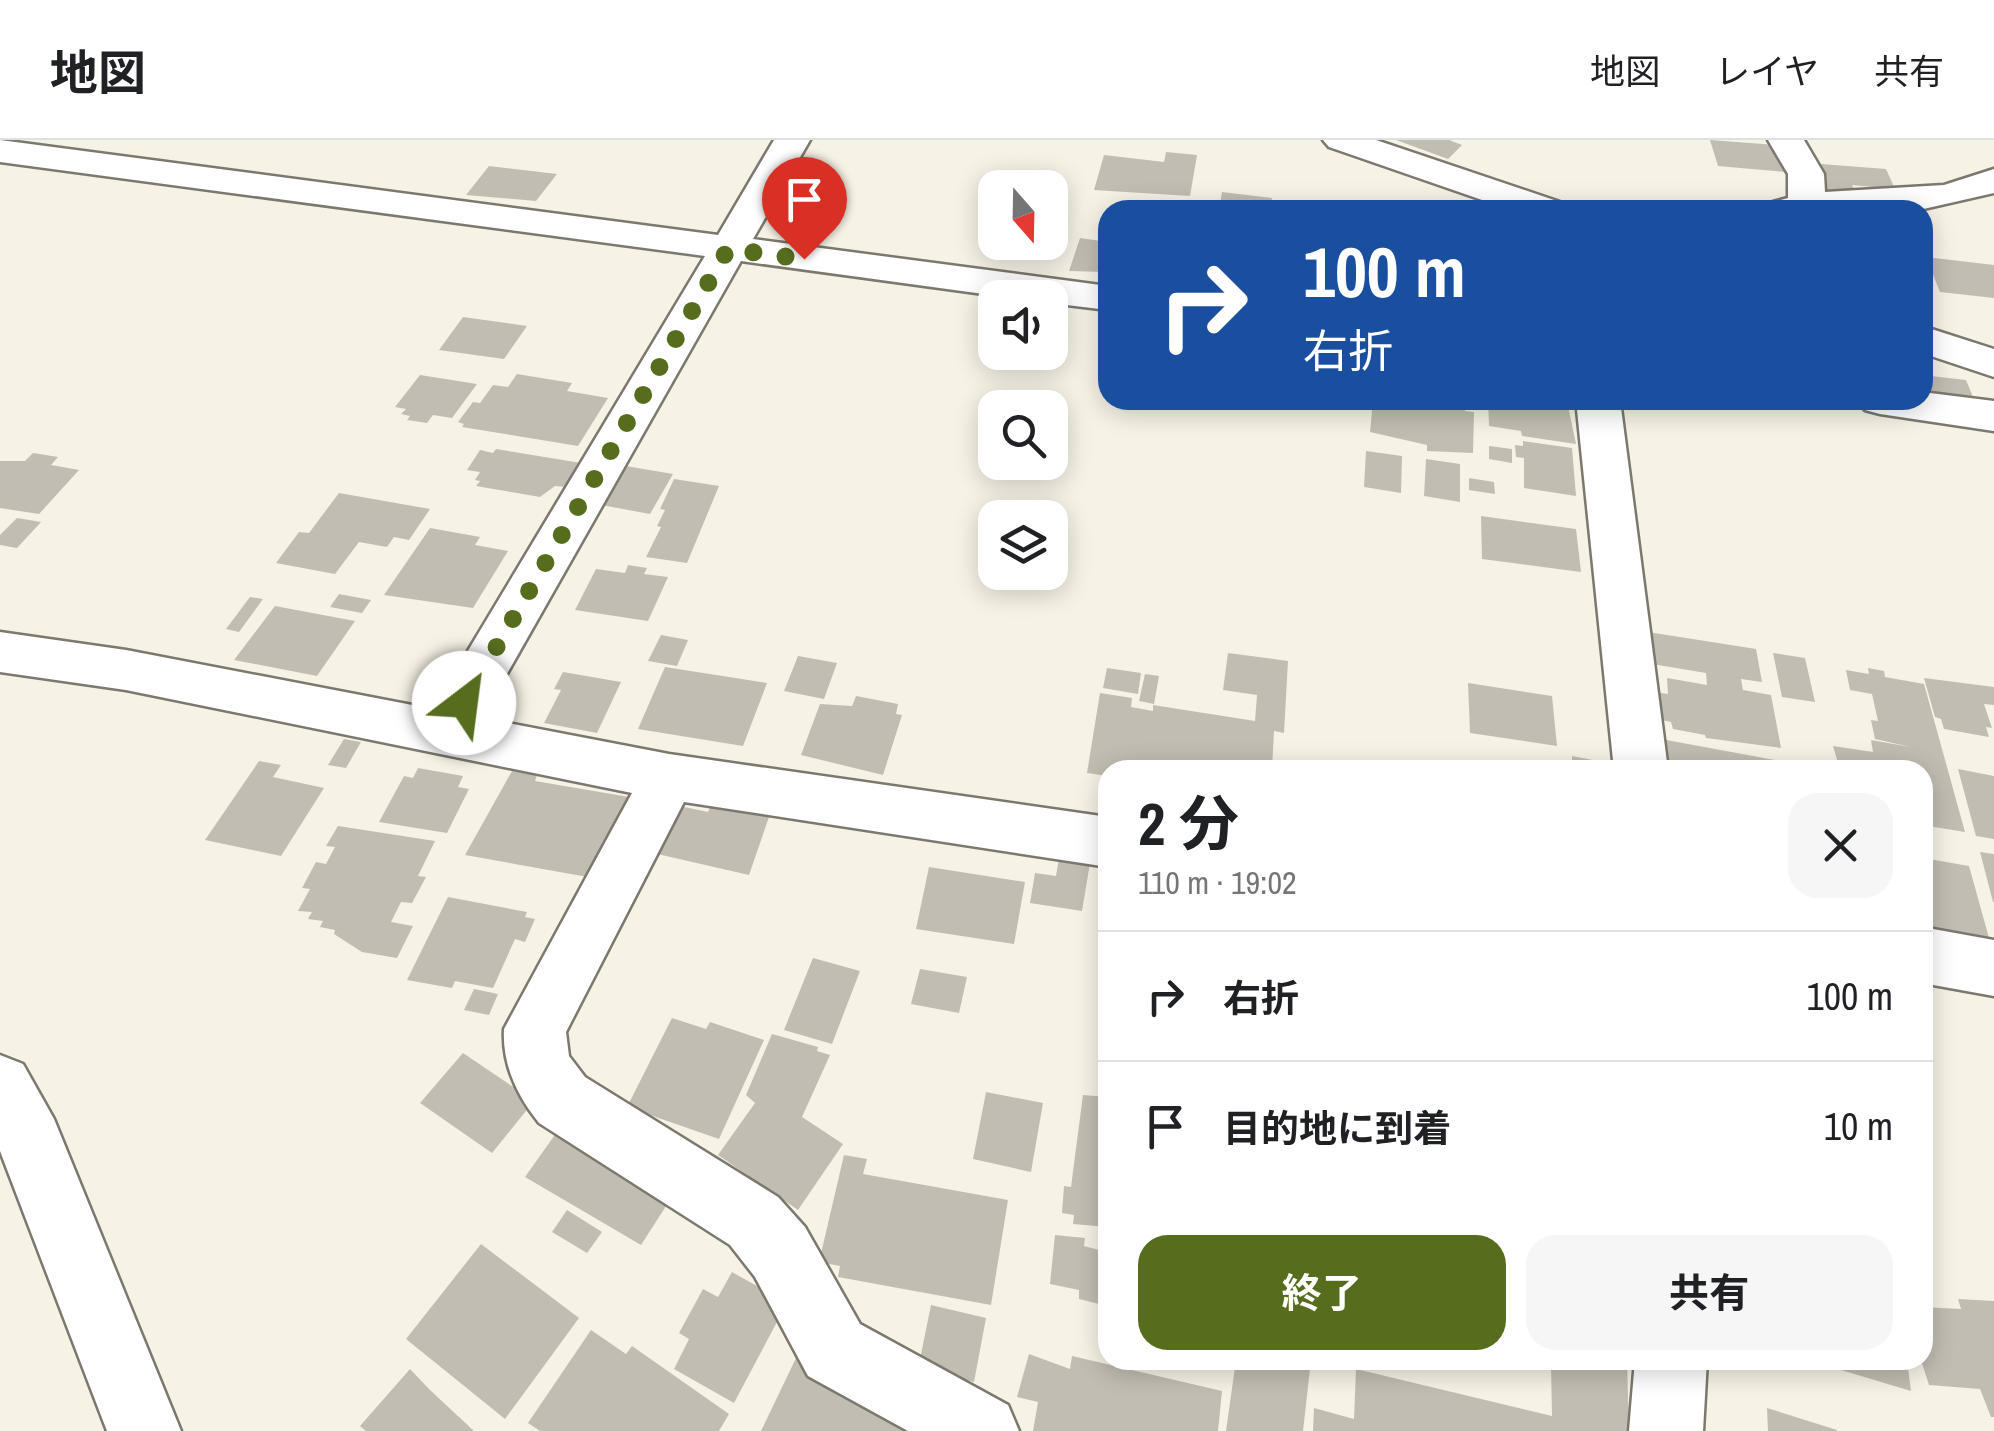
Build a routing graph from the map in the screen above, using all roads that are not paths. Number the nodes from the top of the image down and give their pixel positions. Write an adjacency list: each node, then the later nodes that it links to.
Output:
1 (792, 140): 9 (main road)
2 (1341, 140): 6 (main road)
3 (1786, 140): 7 (main road)
4 (0, 151): 9 (main road)
5 (1994, 180): 8 (main road)
6 (1512, 200)
7 (1798, 200)
8 (1896, 200)
9 (728, 249): 10 (main road); 17 (main road)
10 (1098, 297)
11 (1933, 343): 12 (main road)
12 (1994, 363)
13 (1933, 407): 15 (main road)
14 (1599, 410): 18 (main road)
15 (1994, 416)
16 (0, 652): 17 (main road)
17 (445, 735): 19 (main road)
18 (1640, 760)
19 (669, 778): 20 (main road); 26 (main road)
20 (1098, 841)
21 (1933, 957): 22 (main road)
22 (1994, 968)
23 (0, 1088): 25 (main road)
24 (1670, 1370): 27 (main road)
25 (144, 1431)
26 (982, 1431)
27 (1666, 1431)

